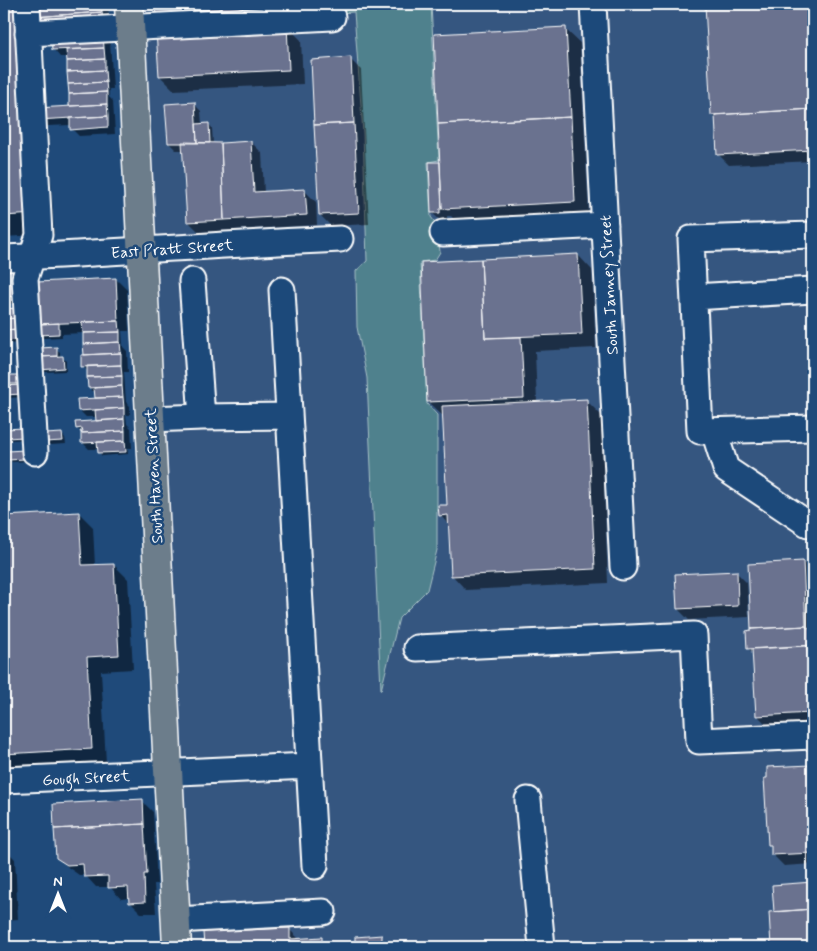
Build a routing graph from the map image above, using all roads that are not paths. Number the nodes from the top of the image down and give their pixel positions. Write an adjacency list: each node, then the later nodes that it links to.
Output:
1 (27, 4): 5 (street)
2 (593, 4): 6 (street, South Janney Street)
3 (130, 16): 4 (street); 5 (street); 10 (main road, South Haven Street)
4 (332, 17)
5 (28, 33): 11 (street)
6 (604, 225): 7 (street); 24 (street, South Janney Street)
7 (443, 234)
8 (813, 235): 16 (street)
9 (340, 238): 10 (street, East Pratt Street)
10 (142, 251): 11 (street, East Pratt Street); 19 (main road, South Haven Street)
11 (32, 256): 12 (street, East Pratt Street); 22 (street)
12 (4, 258)
13 (192, 281): 18 (street)
14 (282, 290): 17 (street)
15 (813, 290): 16 (street)
16 (694, 297): 21 (street)
17 (289, 416): 18 (street); 27 (street)
18 (202, 417): 19 (street)
19 (150, 419): 28 (main road, South Haven Street)
20 (813, 428): 21 (street)
21 (714, 430): 23 (street)
22 (35, 452)
23 (808, 524)
24 (623, 567)
25 (417, 648): 26 (street)
26 (813, 736)
27 (309, 766): 28 (street, Gough Street); 31 (street)
28 (168, 773): 29 (street, Gough Street); 33 (main road, South Haven Street)
29 (4, 780)
30 (528, 800): 35 (street)
31 (315, 866)
32 (323, 912): 33 (street)
33 (176, 920): 34 (main road, South Haven Street)
34 (177, 947)
35 (542, 947)

